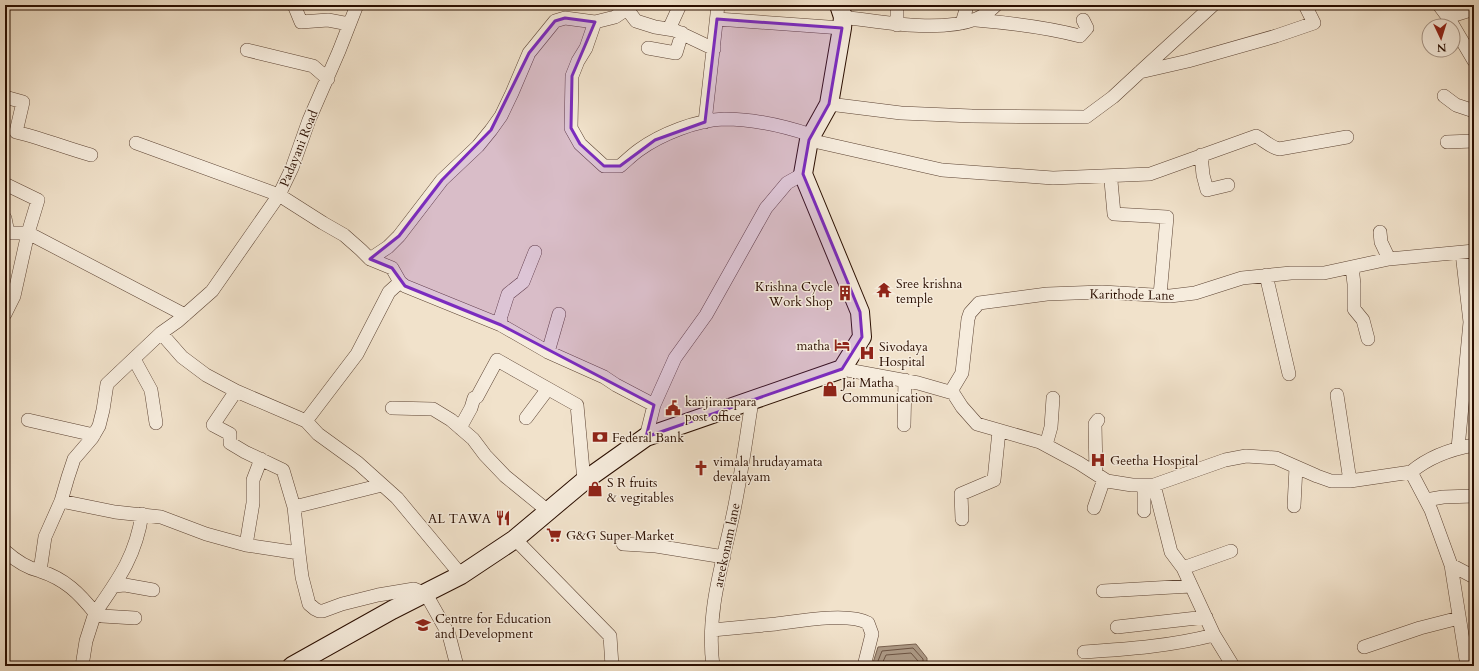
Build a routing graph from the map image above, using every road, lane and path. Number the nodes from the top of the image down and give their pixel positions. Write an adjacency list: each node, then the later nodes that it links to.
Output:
1 (294, 5): 20 (street)
2 (357, 5): 20 (street, Padayani Road)
3 (680, 5): 22 (street)
4 (718, 5): 15 (street)
5 (897, 5): 21 (street)
6 (966, 5): 19 (street)
7 (996, 5): 16 (street)
8 (1213, 5): 28 (street)
9 (1305, 5): 28 (street)
10 (1439, 5): 14 (street)
11 (627, 7): 18 (street); 22 (street)
12 (1474, 10): 14 (street)
13 (841, 17): 15 (street); 21 (street); 32 (main road)
14 (1448, 17): 27 (street)
15 (717, 19): 25 (street)
16 (976, 20): 17 (street); 19 (street)
17 (1083, 20)
18 (595, 22): 34 (street); 54 (street)
19 (962, 23): 21 (street)
20 (349, 24): 29 (street, Padayani Road)
21 (897, 25)
22 (669, 29): 23 (street)
23 (682, 33): 24 (street); 25 (street)
24 (648, 48)
25 (714, 49): 34 (street)
26 (247, 50): 29 (street)
27 (1474, 61)
28 (1140, 72): 32 (street)
29 (328, 79): 46 (street, Padayani Road)
30 (1444, 96): 33 (street)
31 (5, 97): 40 (street)
32 (829, 104): 36 (main road)
33 (1474, 111)
34 (705, 122): 36 (street)
35 (1347, 137): 41 (street)
36 (810, 138): 41 (street); 42 (main road)
37 (1474, 141): 38 (street)
38 (1447, 142)
39 (136, 143): 46 (street, Padayani Road)
40 (91, 155)
41 (1200, 155): 45 (street)
42 (803, 174): 68 (main road); 77 (street)
43 (1111, 181): 58 (street)
44 (5, 184): 50 (street)
45 (1228, 185)
46 (279, 195): 54 (street); 61 (street)
47 (5, 218): 49 (street)
48 (1380, 232): 53 (street)
49 (7, 233): 50 (street)
50 (28, 233): 59 (street); 61 (street)
51 (535, 252): 63 (street)
52 (1468, 252): 53 (street, Karithode Lane); 62 (street)
53 (1389, 259): 55 (street, Karithode Lane)
54 (370, 260): 57 (street)
55 (1352, 267): 56 (street, Karithode Lane); 65 (street)
56 (1266, 275): 58 (street, Karithode Lane); 69 (street)
57 (400, 282): 63 (street); 82 (street)
58 (1160, 295): 73 (street, Karithode Lane)
59 (5, 314)
60 (559, 314): 66 (street)
61 (185, 315): 64 (street)
62 (1472, 322): 91 (street)
63 (501, 325): 66 (street)
64 (161, 333): 67 (street); 72 (street)
65 (1368, 339)
66 (548, 352): 77 (street)
67 (134, 359): 83 (street); 87 (street)
68 (842, 369): 70 (street); 76 (main road)
69 (1288, 374)
70 (905, 380): 73 (street); 84 (street)
71 (547, 390): 79 (street); 85 (street); 96 (street)
72 (236, 391): 82 (street); 92 (street)
73 (953, 393): 86 (street)
74 (1337, 395): 97 (street)
75 (1052, 398): 89 (street)
76 (752, 401): 88 (main road); 116 (street, areekonam lane)
77 (654, 405): 88 (street)
78 (392, 408): 85 (street)
79 (526, 418)
80 (28, 420): 87 (street)
81 (1098, 420): 95 (street)
82 (306, 421): 98 (street)
83 (156, 423)
84 (904, 424)
85 (460, 428): 106 (street)
86 (999, 431): 89 (street); 109 (street)
87 (94, 435): 101 (street)
88 (646, 437): 96 (main road)
89 (1046, 445): 95 (street)
90 (1474, 445): 91 (street)
91 (1458, 448): 94 (street)
92 (261, 459): 104 (street); 112 (street)
93 (1296, 467): 97 (street); 99 (street); 103 (street)
94 (1410, 472): 97 (street); 102 (street)
95 (1100, 476): 99 (street); 105 (street)
96 (584, 481): 106 (main road)
97 (1350, 481)
98 (382, 485): 104 (street); 120 (street)
99 (1149, 485): 107 (street); 118 (street)
100 (1474, 496): 102 (street)
101 (61, 500): 108 (street); 119 (street)
102 (1426, 500): 117 (street)
103 (1294, 506)
104 (294, 507): 115 (street)
105 (1094, 508)
106 (548, 511): 110 (main road)
107 (1144, 511)
108 (142, 514): 112 (street); 122 (street)
109 (962, 519)
110 (514, 539): 120 (main road); 139 (street)
111 (623, 544): 116 (street)
112 (246, 545): 115 (street)
113 (5, 551): 119 (street)
114 (1231, 551): 118 (street)
115 (299, 553): 126 (street)
116 (724, 557): 132 (street, areekonam lane)
117 (1450, 565): 121 (street); 130 (street)
118 (1183, 568): 123 (street)
119 (40, 571): 127 (street)
120 (461, 575): 126 (main road)
121 (1474, 577)
122 (114, 586): 124 (street); 127 (street)
123 (1191, 586): 125 (street); 128 (street)
124 (153, 590)
125 (1103, 591)
126 (426, 594): 137 (main road); 138 (street)
127 (95, 613): 129 (street); 136 (street)
128 (1206, 617): 131 (street); 133 (street)
129 (135, 618)
130 (1459, 618): 134 (street); 143 (street)
131 (1117, 627)
132 (712, 630): 140 (street, areekonam lane); 141 (street)
133 (1214, 635): 135 (street); 142 (street)
134 (1364, 646)
135 (1084, 652)
136 (82, 666)
137 (292, 666)
138 (457, 666)
139 (612, 666)
140 (713, 666)
141 (864, 666)
142 (1233, 666)
143 (1467, 666)

